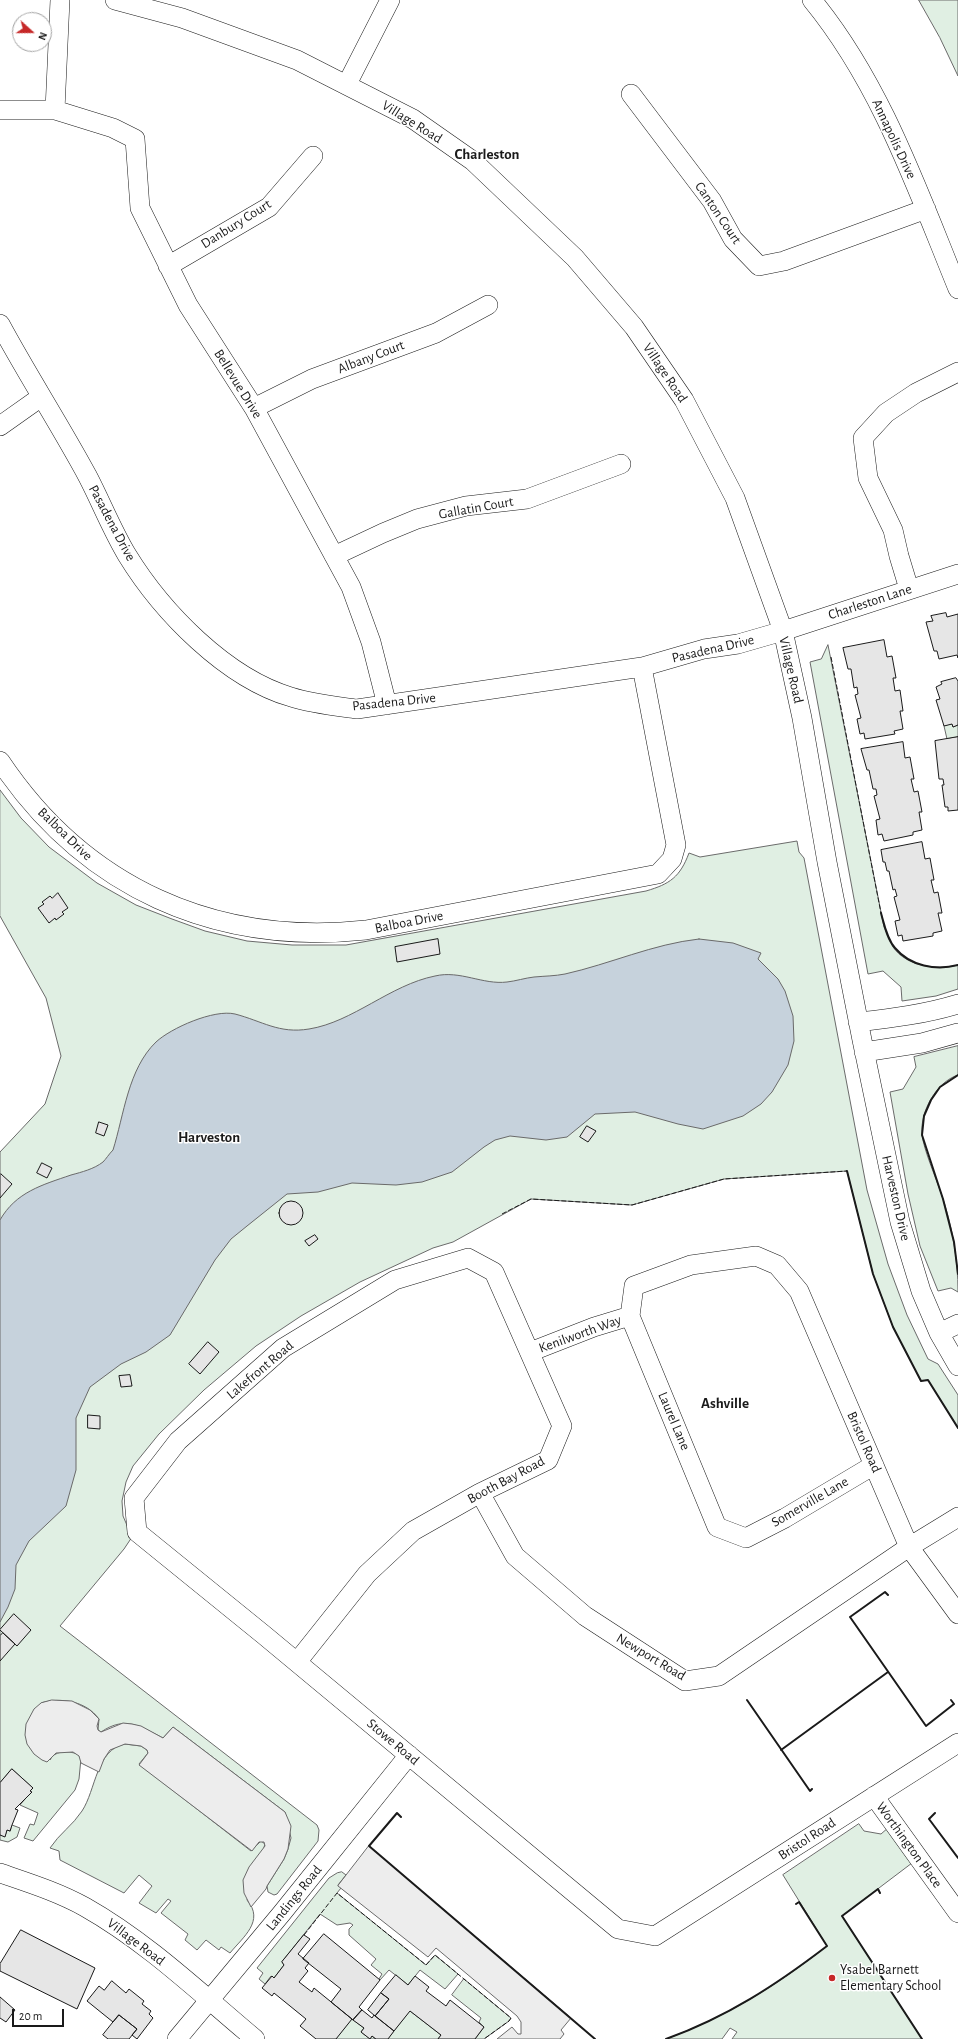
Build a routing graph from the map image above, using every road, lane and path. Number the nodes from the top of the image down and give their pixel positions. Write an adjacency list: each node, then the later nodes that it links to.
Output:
1 (60, 0): 8 (street)
2 (115, 0): 5 (street, Village Road)
3 (390, 0): 5 (street)
4 (812, 0): 10 (street, Annapolis Drive)
5 (347, 84): 23 (street, Village Road)
6 (632, 94): 10 (street, Canton Court)
7 (0, 110): 8 (street)
8 (55, 110): 11 (street, Bellevue Drive)
9 (313, 156): 11 (street, Danbury Court)
10 (926, 209): 12 (street, Annapolis Drive)
11 (168, 266): 17 (street, Bellevue Drive)
12 (958, 289)
13 (488, 306): 17 (street, Albany Court)
14 (0, 324): 16 (street, Pasadena Drive)
15 (958, 372): 22 (street)
16 (41, 397): 18 (street); 25 (street, Pasadena Drive)
17 (254, 408): 20 (street, Bellevue Drive)
18 (0, 426)
19 (621, 464): 20 (street, Gallatin Court)
20 (334, 556): 25 (street, Bellevue Drive)
21 (958, 574): 22 (street, Charleston Lane)
22 (909, 589): 23 (street, Charleston Lane)
23 (783, 631): 24 (street, Pasadena Drive); 28 (street, Village Road)
24 (642, 667): 25 (street, Pasadena Drive); 26 (street, Balboa Drive)
25 (387, 705)
26 (0, 761)
27 (958, 1004): 28 (street)
28 (858, 1022): 30 (street, Harveston Drive)
29 (958, 1034): 30 (street)
30 (864, 1052): 34 (street, Harveston Drive)
31 (468, 1258): 35 (street, Booth Bay Road); 40 (street, Lakefront Road)
32 (630, 1316): 35 (street, Kenilworth Way); 37 (street, Bristol Road); 41 (street, Laurel Lane)
33 (958, 1324): 34 (street)
34 (939, 1333): 36 (street, Harveston Drive)
35 (530, 1352): 38 (street, Booth Bay Road)
36 (958, 1366)
37 (874, 1465): 41 (street, Somerville Lane); 42 (street, Bristol Road)
38 (480, 1493): 42 (street, Newport Road); 44 (street, Booth Bay Road)
39 (958, 1517): 42 (street, Newport Road)
40 (137, 1532): 44 (street, Stowe Road)
41 (746, 1538)
42 (909, 1546): 43 (street, Bristol Road)
43 (958, 1614)
44 (297, 1662): 46 (street, Stowe Road)
45 (958, 1742): 47 (street, Bristol Road)
46 (409, 1755): 50 (street, Stowe Road); 51 (street, Landings Road)
47 (874, 1796): 49 (street, Worthington Place); 50 (street, Bristol Road)
48 (0, 1874): 51 (street, Village Road)
49 (958, 1913)
50 (655, 1936)
51 (208, 2000): 52 (street, Landings Road); 53 (street, Village Road)
52 (176, 2039)
53 (255, 2039)

